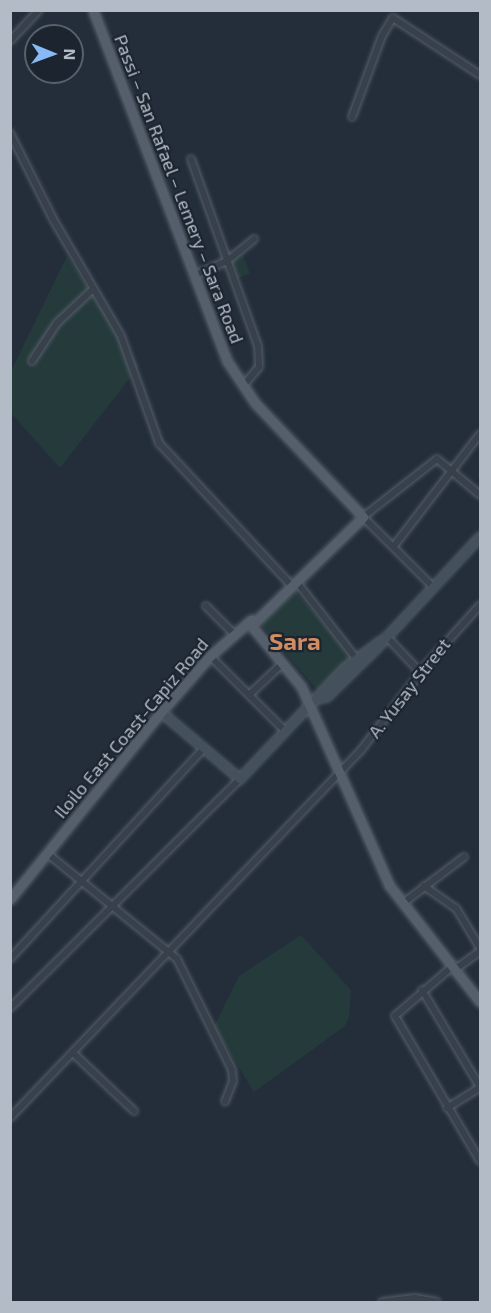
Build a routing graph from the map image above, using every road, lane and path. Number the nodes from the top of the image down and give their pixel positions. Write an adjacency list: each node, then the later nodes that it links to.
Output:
1 (39, 10): 3 (street)
2 (93, 10): 10 (main road, Passi – San Rafael – Lemery – Sara Road)
3 (10, 42)
4 (480, 75): 5 (street)
5 (352, 117)
6 (10, 133): 11 (street)
7 (191, 159): 9 (street)
8 (254, 239): 9 (street)
9 (227, 261): 10 (street); 13 (street)
10 (193, 276): 13 (main road, Passi – San Rafael – Lemery – Sara Road)
11 (92, 290): 12 (street); 20 (street)
12 (32, 361)
13 (243, 386): 17 (main road, Passi – San Rafael – Lemery – Sara Road)
14 (480, 434): 15 (street)
15 (454, 473): 16 (street); 17 (street); 19 (street)
16 (480, 495)
17 (363, 517): 19 (street); 20 (main road)
18 (480, 537): 21 (street)
19 (394, 546): 21 (street)
20 (293, 583): 24 (main road); 28 (street)
21 (432, 586): 26 (street)
22 (480, 605): 30 (street, A. Yusay Street)
23 (206, 606): 25 (street)
24 (250, 624): 25 (main road, Iloilo East Coast-Capiz Road); 29 (main road)
25 (234, 634): 27 (main road, Iloilo East Coast-Capiz Road)
26 (383, 638): 28 (street); 30 (street)
27 (210, 656): 31 (street); 33 (main road, Iloilo East Coast-Capiz Road)
28 (358, 660): 32 (street)
29 (283, 663): 31 (street); 32 (main road)
30 (420, 672): 36 (street, A. Yusay Street)
31 (249, 695): 34 (street)
32 (314, 703): 34 (street); 36 (main road)
33 (162, 712): 35 (street); 38 (main road, Iloilo East Coast-Capiz Road)
34 (285, 731): 37 (street)
35 (203, 749): 37 (street); 40 (street)
36 (339, 772): 44 (main road); 45 (street, A. Yusay Street)
37 (240, 778): 43 (street)
38 (48, 854): 40 (street); 42 (main road, Iloilo East Coast-Capiz Road)
39 (464, 856): 41 (street)
40 (84, 880): 43 (street); 47 (street)
41 (424, 886): 44 (street); 46 (street)
42 (10, 899)
43 (114, 904): 45 (street); 51 (street)
44 (402, 904): 48 (main road)
45 (169, 950): 52 (street, A. Yusay Street); 54 (street)
46 (480, 950): 48 (street)
47 (10, 959)
48 (455, 966): 49 (street); 50 (main road)
49 (422, 990): 53 (street); 55 (street)
50 (480, 1002)
51 (10, 1008)
52 (74, 1054): 56 (street); 57 (street, A. Yusay Street)
53 (480, 1087): 55 (street)
54 (225, 1102)
55 (447, 1108): 58 (street)
56 (134, 1111)
57 (10, 1118)
58 (480, 1161)
59 (382, 1302): 60 (street)
60 (437, 1302)

